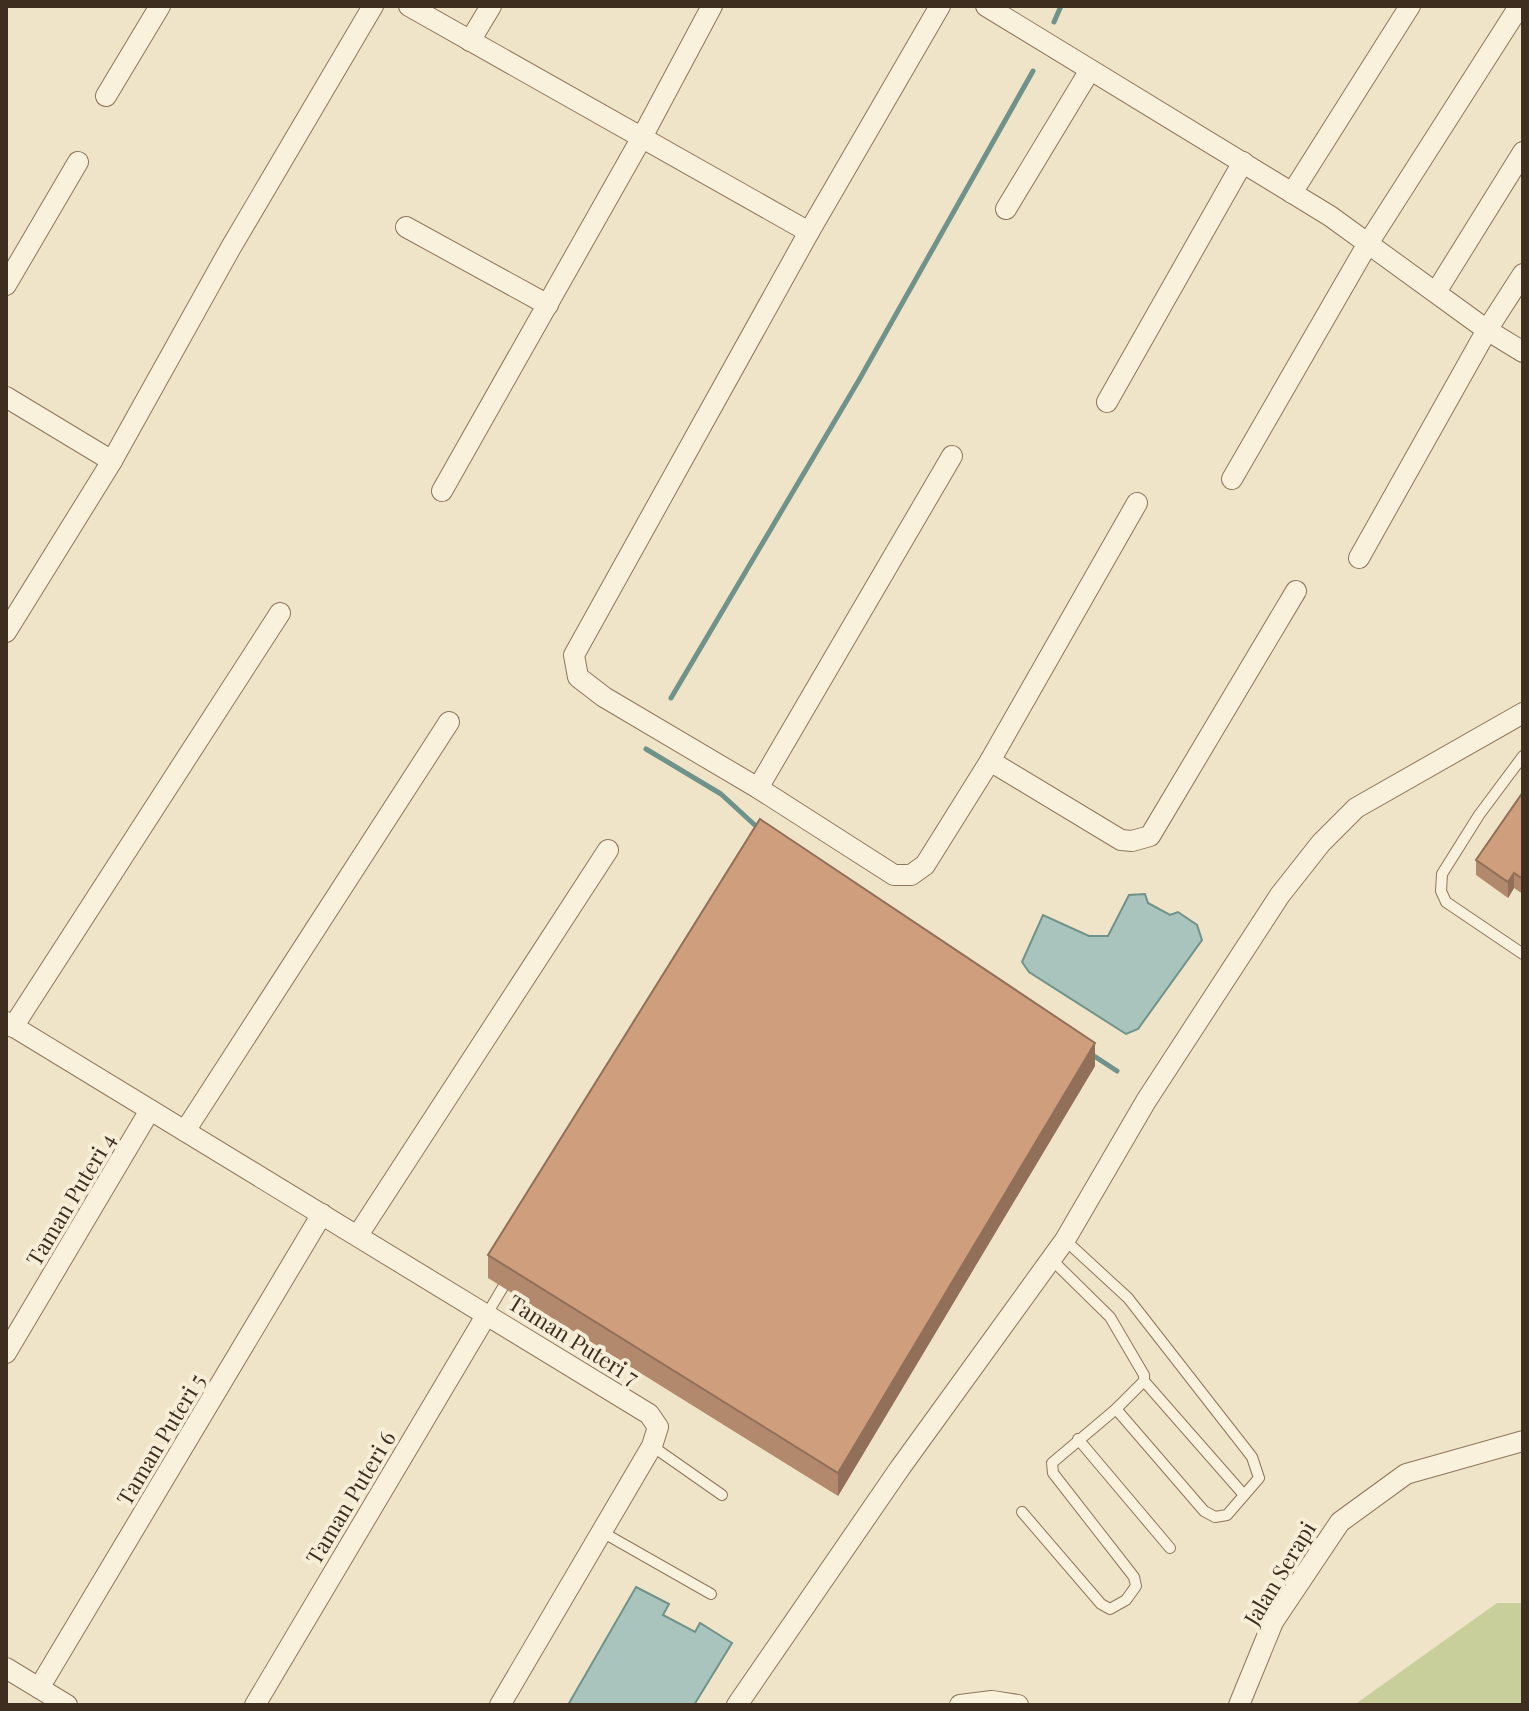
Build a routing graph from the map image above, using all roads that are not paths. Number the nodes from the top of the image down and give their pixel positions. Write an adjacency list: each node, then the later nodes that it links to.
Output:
1 (160, 6): 12 (street)
2 (373, 6): 31 (street)
3 (409, 6): 10 (street)
4 (491, 6): 10 (street)
5 (712, 6): 13 (street)
6 (940, 6): 20 (street)
7 (986, 6): 11 (street)
8 (1410, 6): 17 (street)
9 (1523, 13): 21 (street)
10 (470, 41): 13 (street)
11 (1090, 70): 16 (street); 18 (street)
12 (106, 96)
13 (641, 139): 20 (street); 25 (street)
14 (1523, 152): 24 (street)
15 (78, 162): 23 (street)
16 (1243, 162): 17 (street); 29 (street)
17 (1292, 193): 21 (street)
18 (1006, 209)
19 (406, 227): 25 (street)
20 (809, 232): 43 (street)
21 (1367, 245): 24 (street); 32 (street)
22 (1523, 274): 26 (street)
23 (6, 285)
24 (1436, 292): 26 (street)
25 (548, 305): 33 (street)
26 (1487, 330): 27 (street); 35 (street)
27 (1523, 352)
28 (6, 397): 31 (street)
29 (1107, 402)
30 (952, 456): 43 (street)
31 (112, 461): 38 (street)
32 (1232, 479)
33 (442, 491)
34 (1137, 503): 42 (street)
35 (1359, 558)
36 (1296, 591): 42 (street)
37 (280, 613): 46 (street)
38 (6, 632)
39 (1523, 713): 51 (street)
40 (449, 722): 48 (street)
41 (1523, 756): 45 (lane)
42 (990, 761): 43 (street)
43 (758, 788)
44 (608, 850): 50 (street)
45 (1523, 954)
46 (9, 1024): 47 (street, Taman Puteri 7)
47 (150, 1110): 48 (street, Taman Puteri 7); 55 (street, Taman Puteri 4)
48 (185, 1131): 49 (street, Taman Puteri 7)
49 (322, 1214): 50 (street, Taman Puteri 7); 68 (street, Taman Puteri 5)
50 (358, 1235): 54 (street, Taman Puteri 7)
51 (1065, 1240): 52 (street); 62 (lane)
52 (1051, 1259): 56 (lane); 72 (street)
53 (515, 1265): 54 (lane)
54 (487, 1314): 60 (street, Taman Puteri 7); 70 (street, Taman Puteri 6)
55 (6, 1353)
56 (1144, 1381): 57 (lane); 62 (lane)
57 (1116, 1409): 58 (lane); 62 (lane)
58 (1078, 1439): 63 (lane); 65 (lane)
59 (1523, 1441): 75 (street, Jalan Serapi)
60 (652, 1446): 61 (lane); 64 (street)
61 (722, 1495)
62 (1244, 1495)
63 (1022, 1512)
64 (602, 1532): 66 (lane); 71 (street)
65 (1170, 1548)
66 (711, 1594)
67 (9, 1677): 68 (street)
68 (39, 1688): 69 (street)
69 (67, 1705)
70 (255, 1705)
71 (500, 1705)
72 (737, 1705)
73 (960, 1705): 74 (street)
74 (1018, 1705)
75 (1239, 1705)

